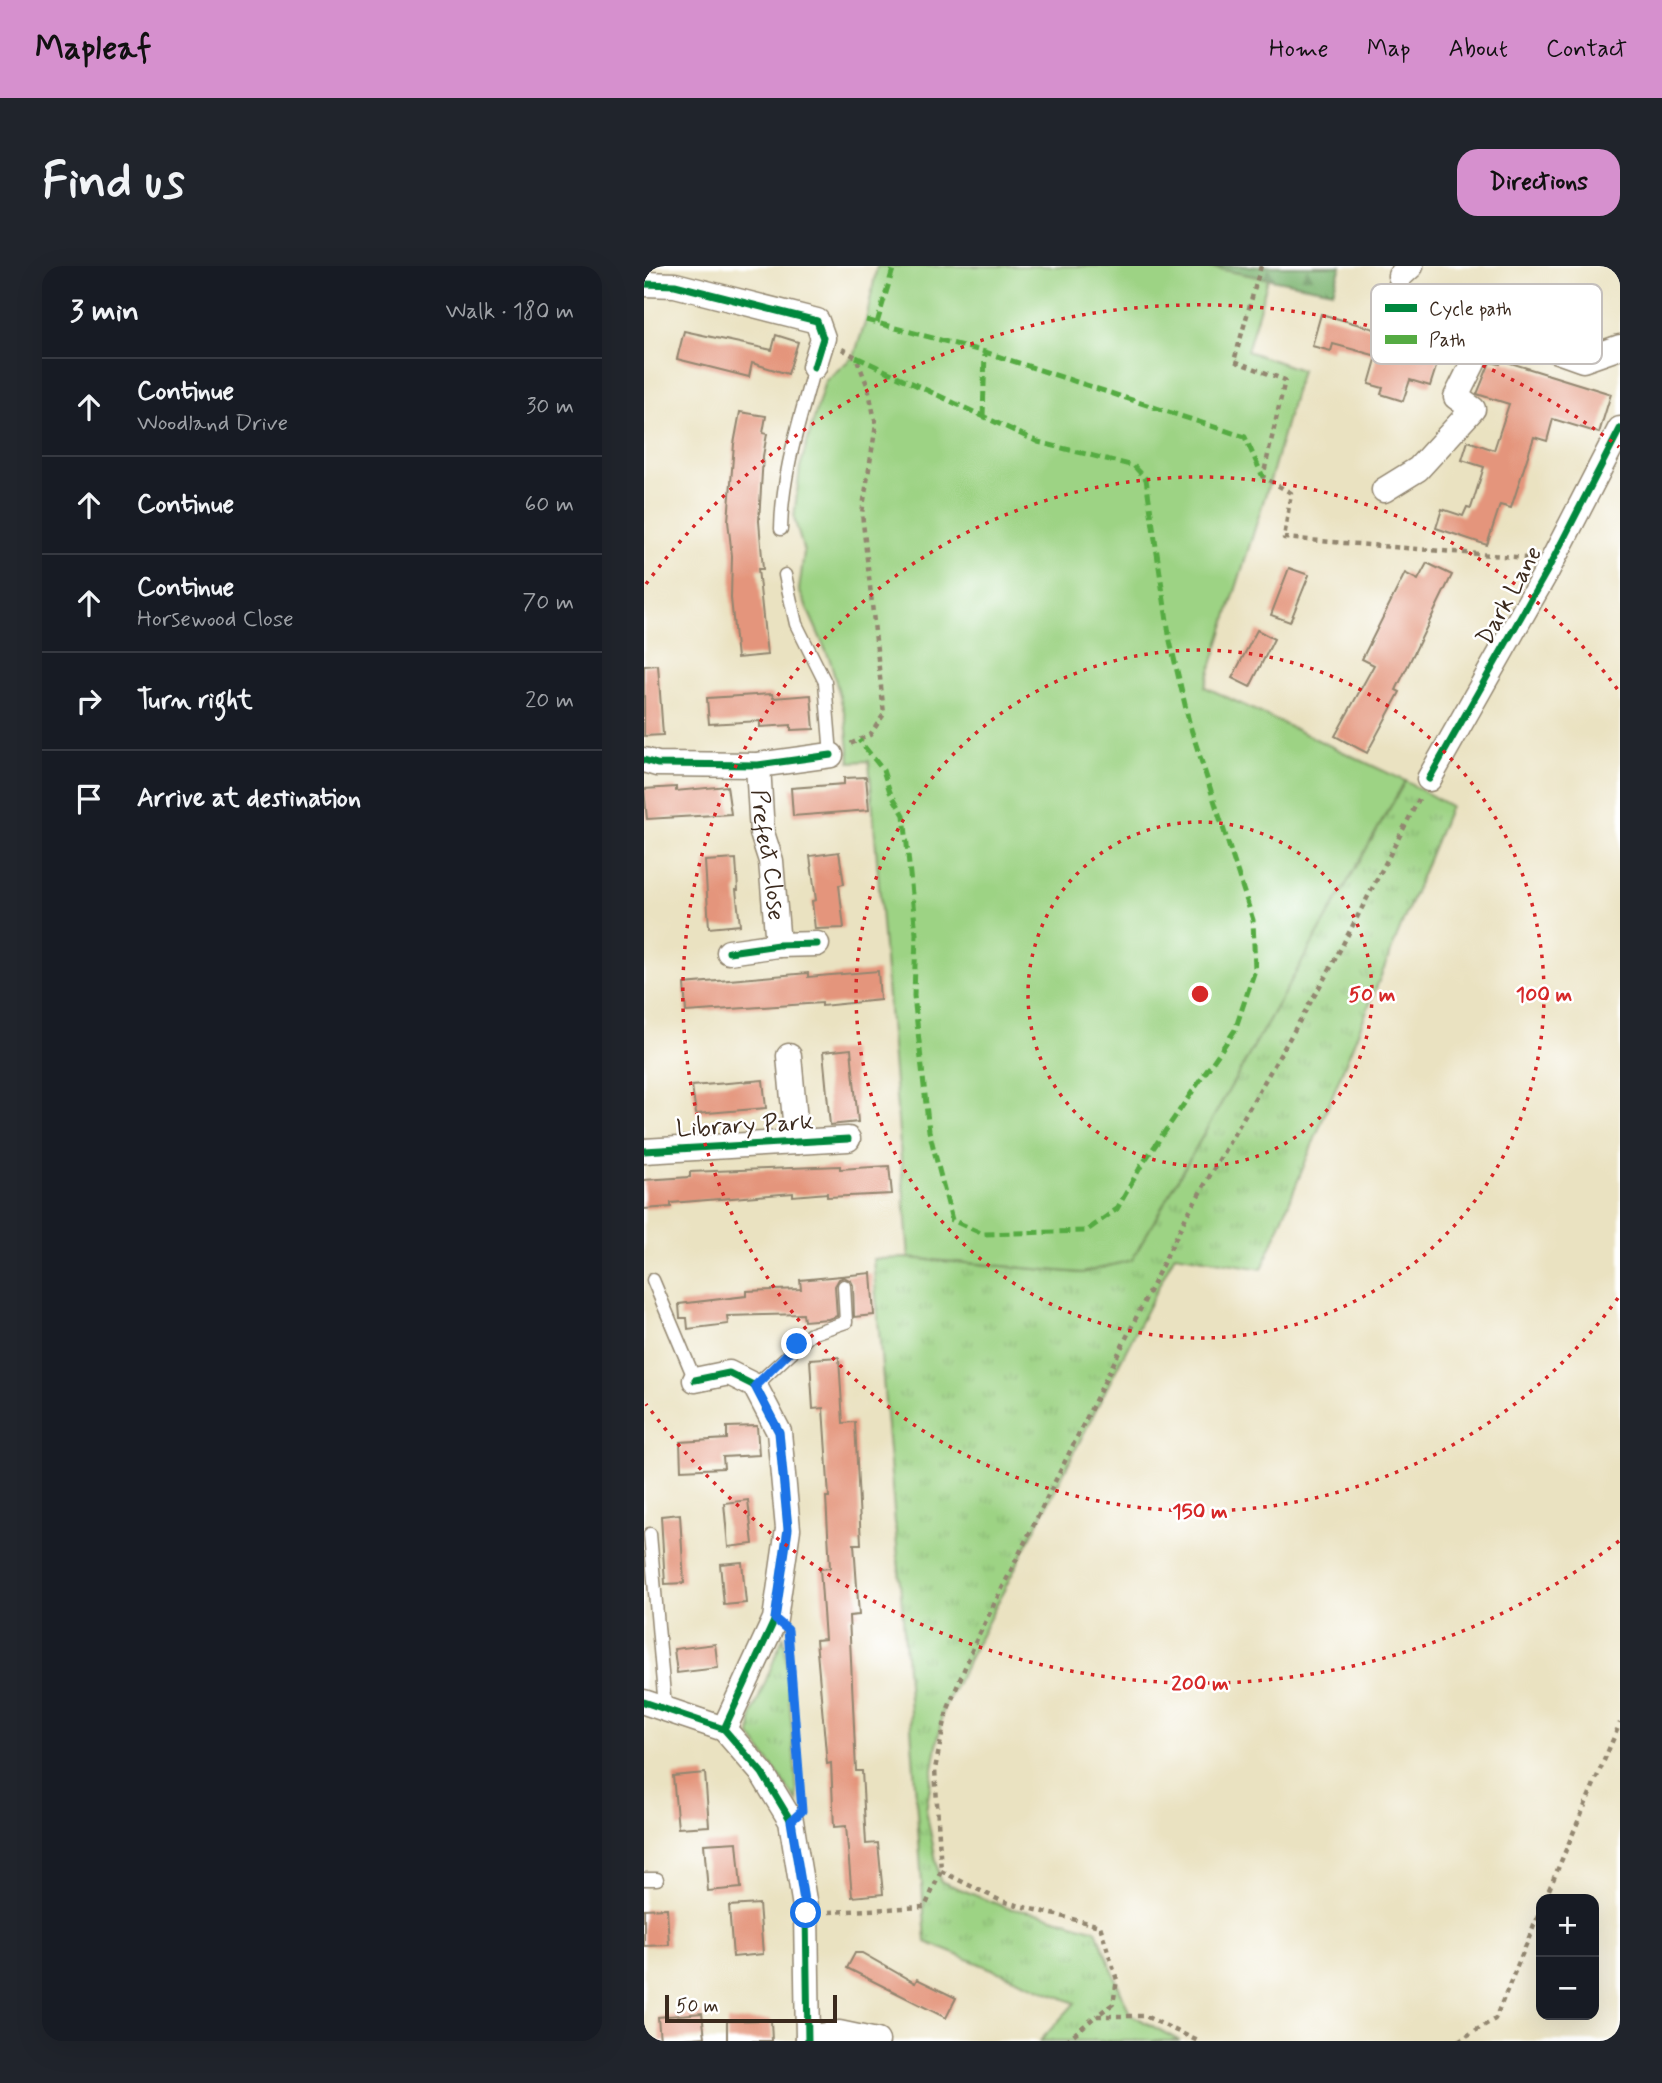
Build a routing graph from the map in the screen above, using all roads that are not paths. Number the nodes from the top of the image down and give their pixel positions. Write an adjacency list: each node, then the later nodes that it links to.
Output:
1 (644, 284): 5 (street)
2 (1620, 346): 3 (street)
3 (1602, 353)
4 (1472, 364): 7 (street)
5 (814, 367): 8 (lane)
6 (1620, 429): 13 (street, Dark Lane)
7 (1384, 489)
8 (781, 529)
9 (785, 575): 10 (lane)
10 (831, 755): 12 (street)
11 (644, 760): 12 (street)
12 (758, 765): 15 (street, Prefect Close)
13 (1429, 779)
14 (817, 944): 15 (street, Prefect Close)
15 (778, 945): 16 (street, Prefect Close)
16 (729, 951)
17 (789, 1056): 19 (street, Library Park)
18 (848, 1139): 19 (street, Library Park)
19 (797, 1142): 20 (street, Library Park)
20 (644, 1151)
21 (653, 1280): 23 (lane)
22 (844, 1286): 24 (lane)
23 (695, 1380): 24 (street)
24 (755, 1386): 27 (street)
25 (650, 1534): 26 (lane)
26 (654, 1704): 27 (street)
27 (724, 1729): 28 (street)
28 (808, 2040): 29 (street)
29 (877, 2041)

